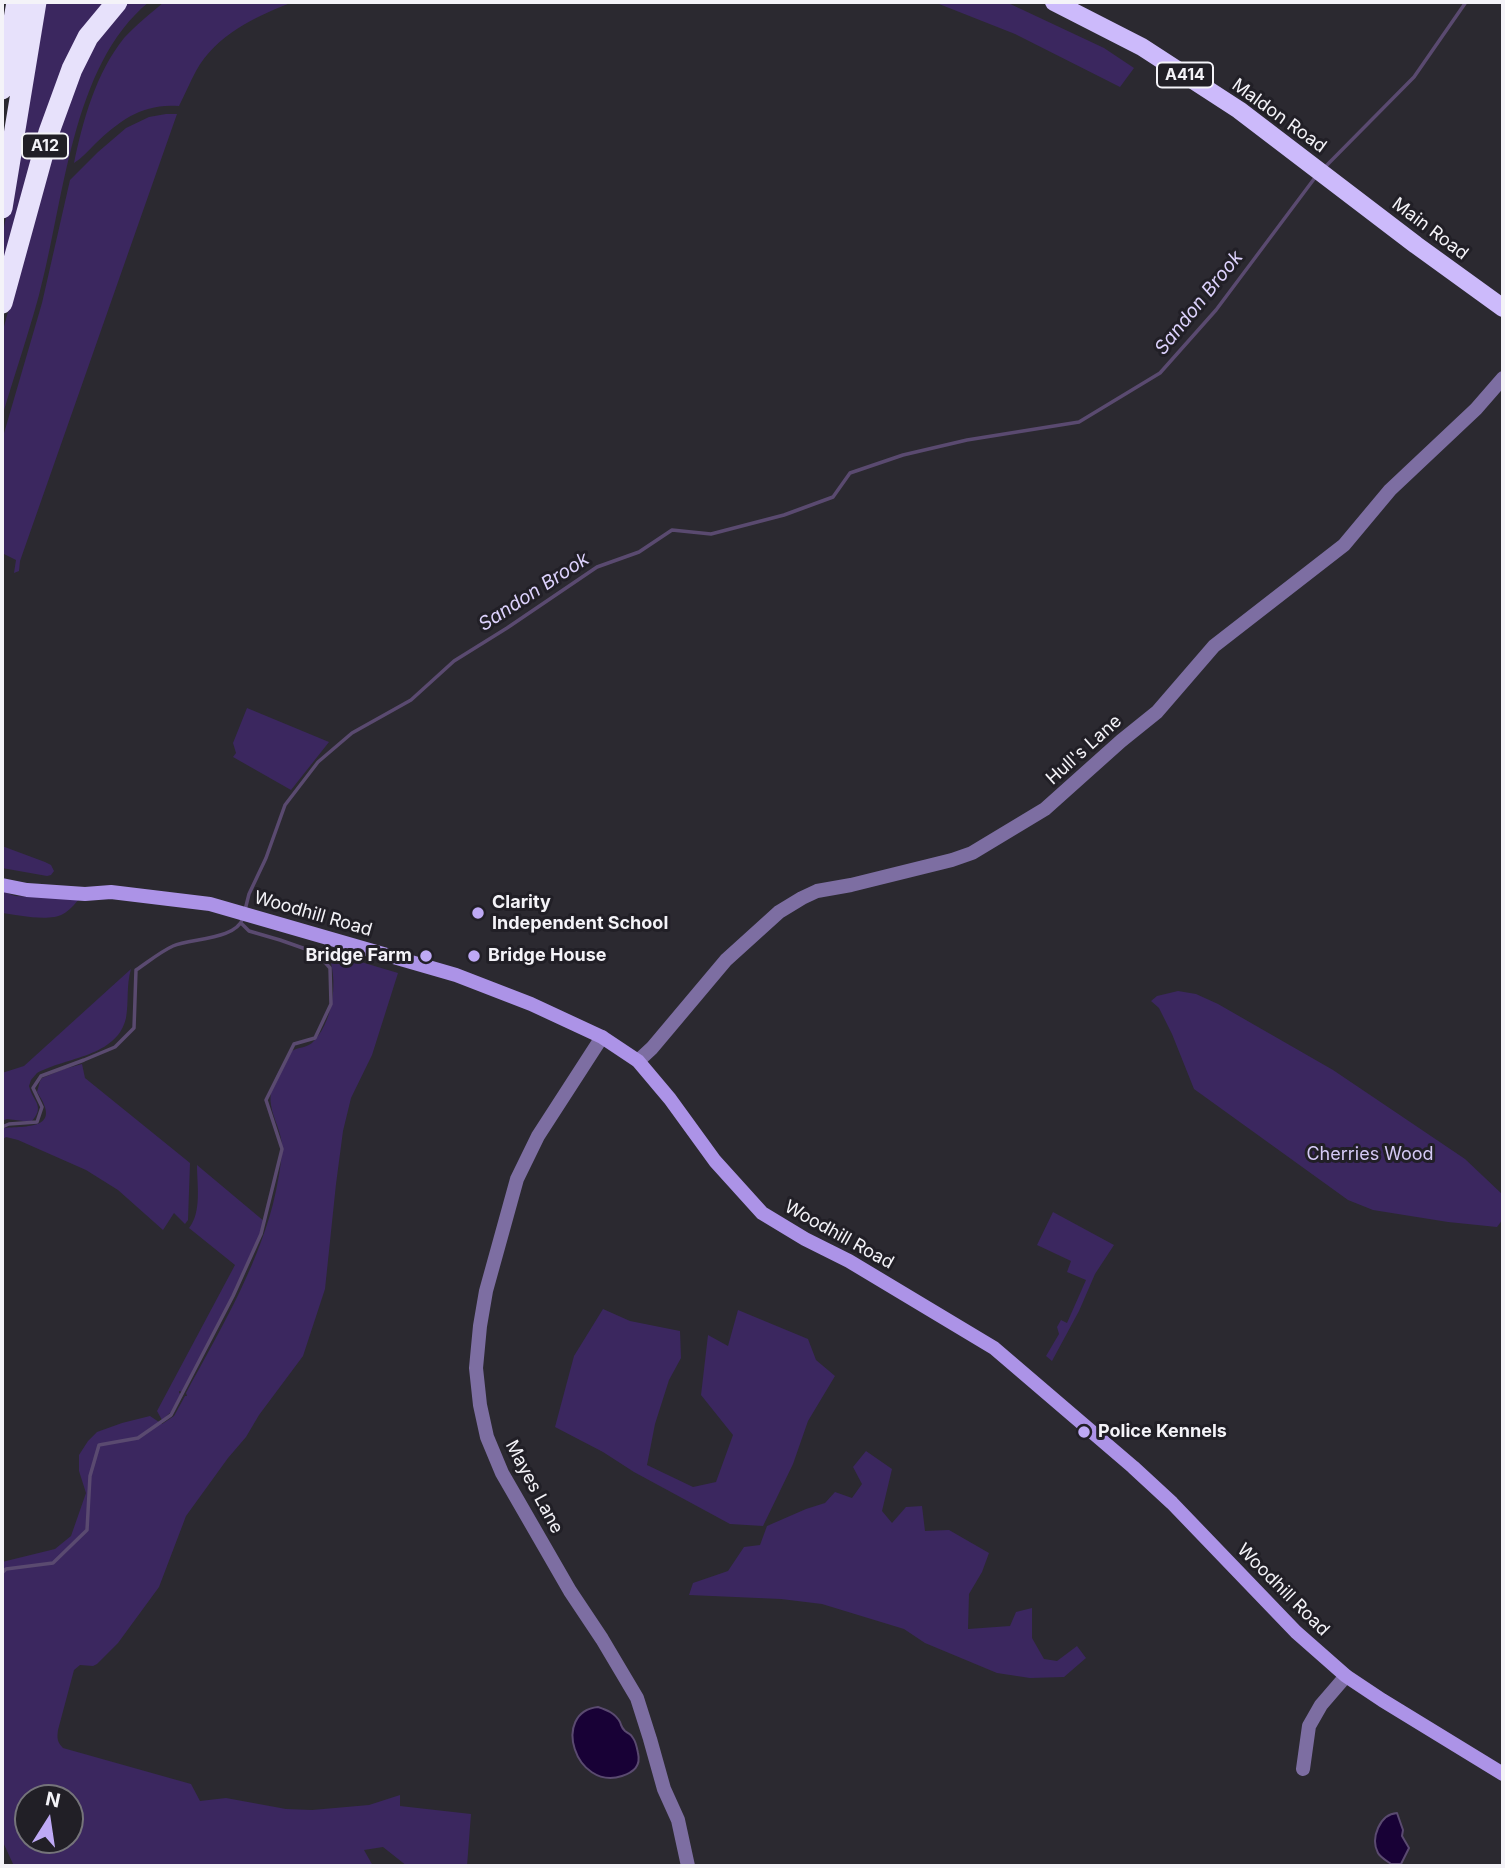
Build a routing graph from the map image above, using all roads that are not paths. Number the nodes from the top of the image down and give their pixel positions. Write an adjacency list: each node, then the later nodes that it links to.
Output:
1 (17, 2): 5 (highway)
2 (36, 2): 7 (highway, A12)
3 (117, 2): 8 (highway, A12)
4 (1054, 2): 6 (main road, Maldon Road / A414)
5 (2, 89)
6 (1333, 182): 9 (main road, Main Road / A414)
7 (2, 208)
8 (2, 303)
9 (1503, 308)
10 (1503, 378): 13 (street, Hull's Lane)
11 (2, 885): 12 (street, Woodhill Road)
12 (602, 1037): 13 (street, Woodhill Road); 17 (street, Mayes Lane)
13 (638, 1061): 14 (street, Woodhill Road)
14 (1346, 1676): 15 (street); 16 (street, Woodhill Road)
15 (1303, 1769)
16 (1503, 1774)
17 (688, 1866)

